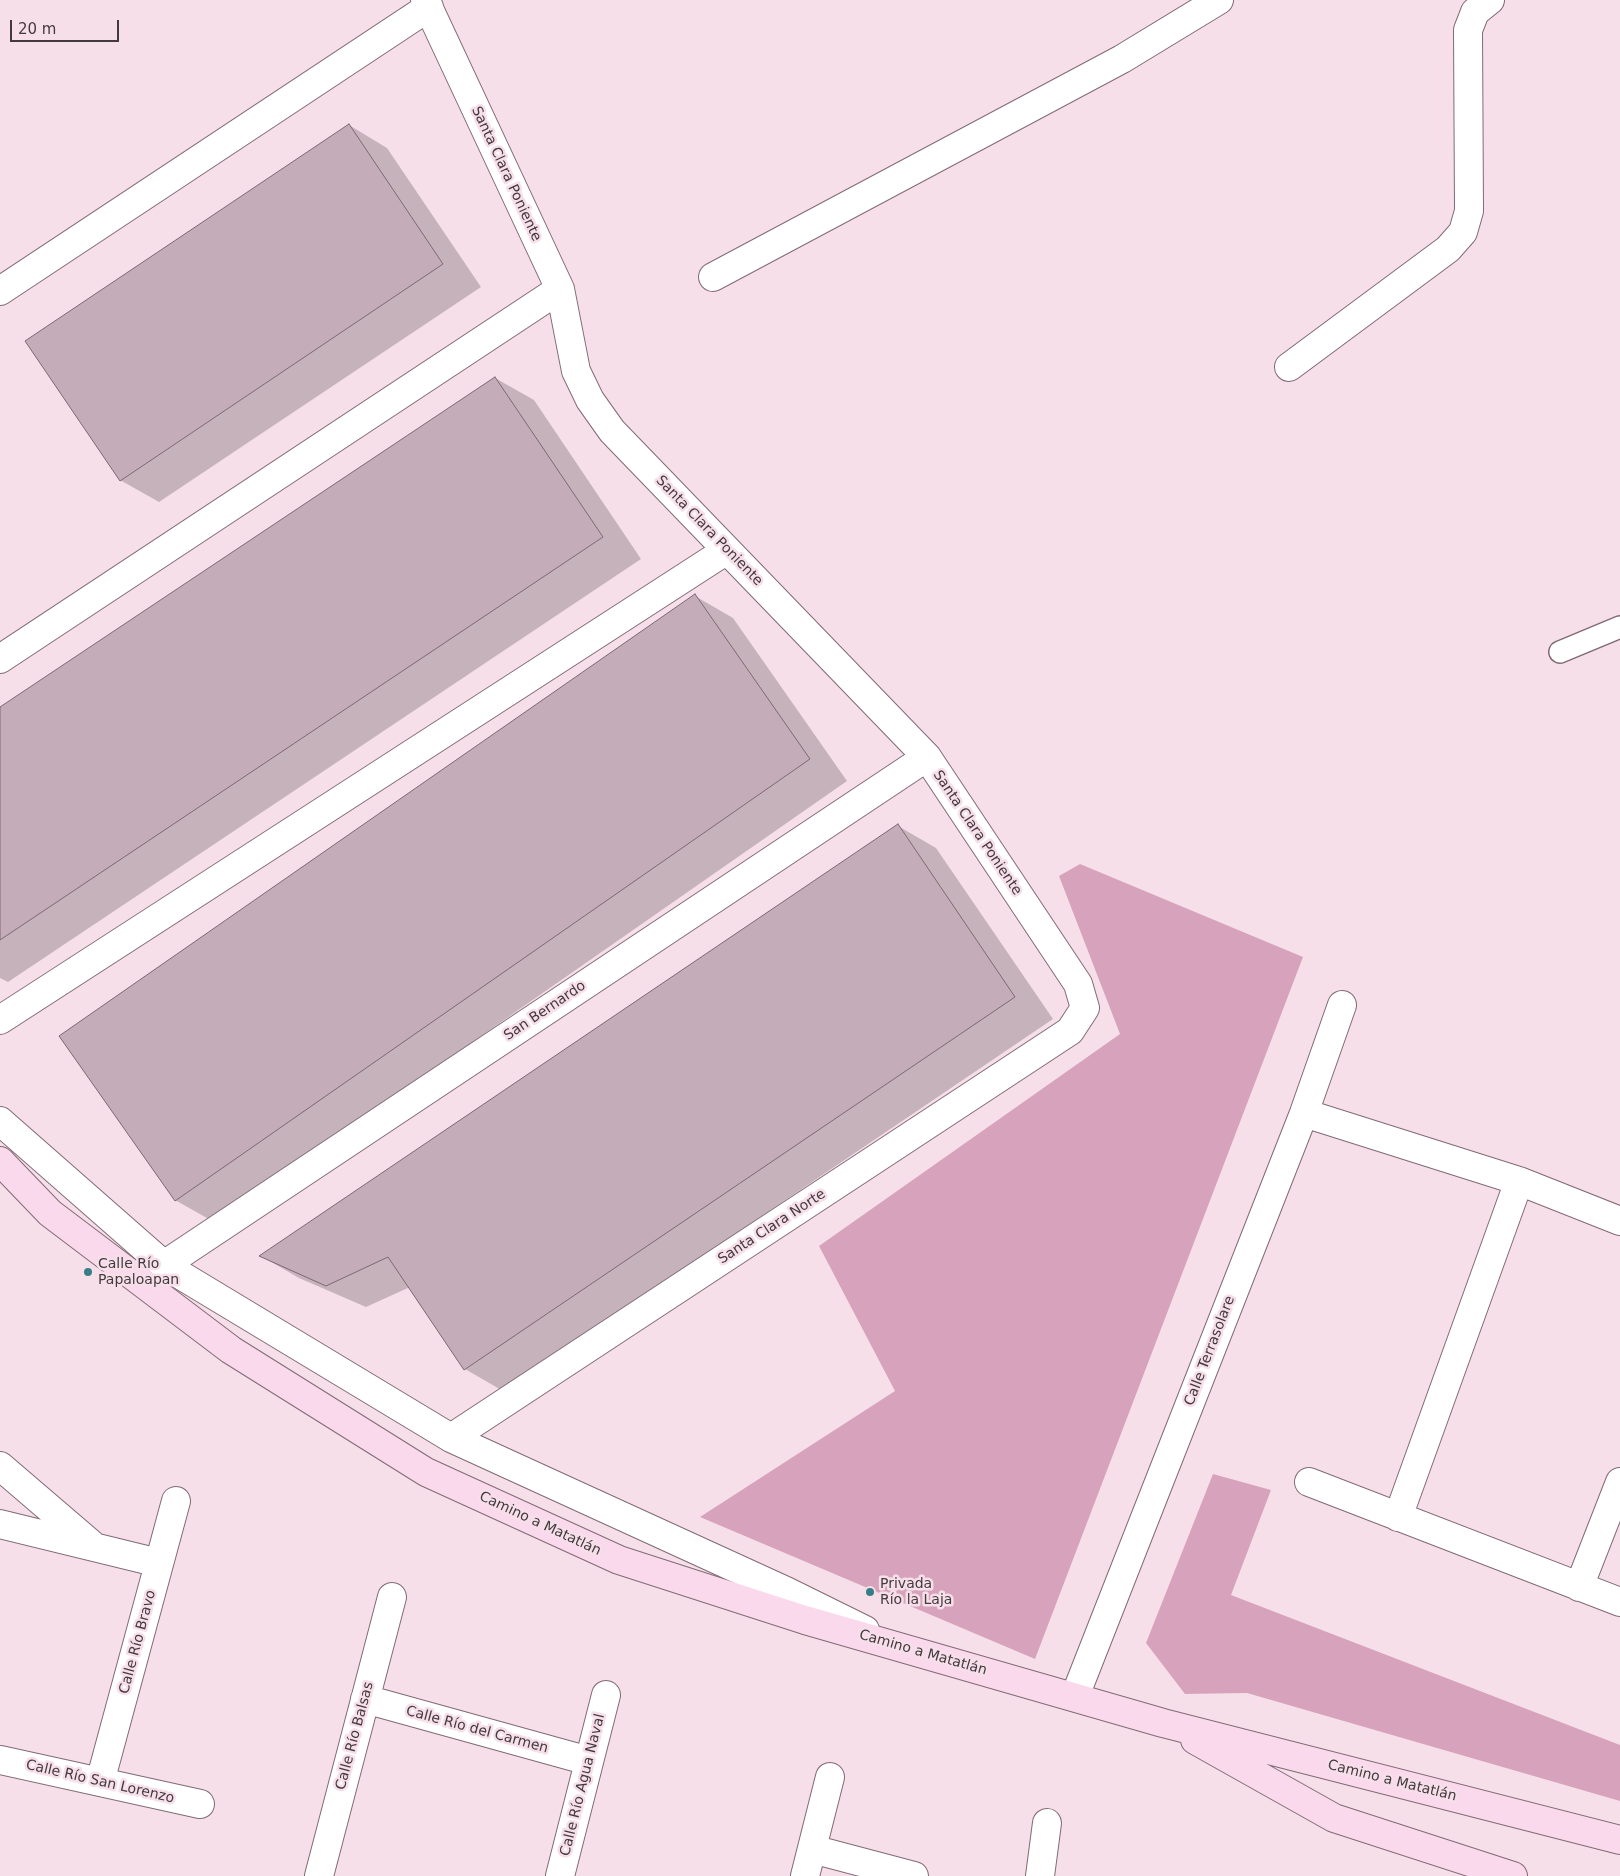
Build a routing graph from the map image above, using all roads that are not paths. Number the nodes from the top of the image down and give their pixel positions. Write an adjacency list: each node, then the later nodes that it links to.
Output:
1 (1219, 0): 4 (street)
2 (1490, 0): 7 (street)
3 (427, 4): 5 (street, Santa Clara Poniente); 6 (street)
4 (713, 277)
5 (560, 289): 8 (street, Santa Clara Poniente); 11 (street)
6 (0, 291)
7 (1289, 367)
8 (727, 550): 12 (street, Santa Clara Poniente); 15 (street)
9 (1620, 627): 10 (lane)
10 (1560, 652)
11 (0, 659)
12 (926, 757): 14 (street, Santa Clara Poniente); 21 (street, San Bernardo)
13 (1342, 1004): 16 (street, Calle Terrasolare)
14 (1085, 1008): 22 (street, Santa Clara Norte)
15 (0, 1020)
16 (1304, 1113): 19 (street); 36 (street, Calle Terrasolare)
17 (0, 1121): 21 (street)
18 (0, 1161): 34 (street, Camino a Matatlán)
19 (1519, 1181): 20 (street); 27 (street)
20 (1620, 1221)
21 (164, 1265): 22 (street)
22 (451, 1438): 34 (street)
23 (0, 1466): 29 (street)
24 (1309, 1482): 27 (street)
25 (1620, 1482): 31 (street)
26 (176, 1501): 30 (street, Calle Río Bravo)
27 (1398, 1517): 31 (street)
28 (0, 1524): 29 (street)
29 (95, 1549): 30 (street)
30 (159, 1563): 42 (street, Calle Río Bravo)
31 (1579, 1587): 33 (street)
32 (392, 1597): 37 (street, Calle Río Balsas)
33 (1620, 1602)
34 (900, 1647): 36 (street, Camino a Matatlán)
35 (606, 1695): 40 (street, Calle Río Agua Naval)
36 (1075, 1696): 38 (street, Camino a Matatlán)
37 (365, 1699): 40 (street, Calle Río del Carmen); 47 (street, Calle Río Balsas)
38 (1163, 1723): 45 (street, Camino a Matatlán); 52 (street, Camino a Matatlán)
39 (0, 1760): 42 (street, Calle Río San Lorenzo)
40 (589, 1761): 48 (street, Calle Río Agua Naval)
41 (830, 1778): 46 (street)
42 (100, 1782): 43 (street, Calle Río San Lorenzo)
43 (200, 1804)
44 (1047, 1823): 51 (street)
45 (1620, 1840)
46 (812, 1849): 49 (street); 50 (street)
47 (319, 1876)
48 (560, 1876)
49 (805, 1876)
50 (914, 1876)
51 (1040, 1876)
52 (1513, 1876)

